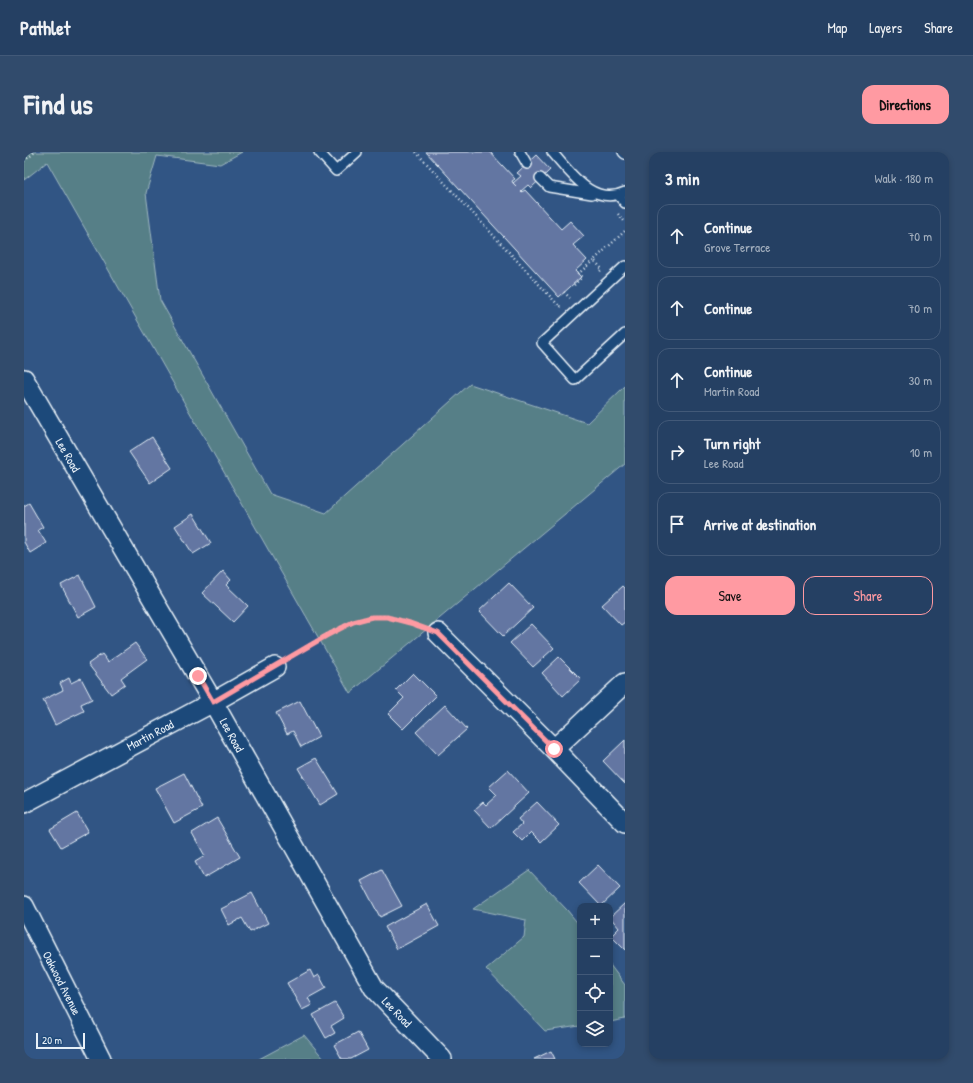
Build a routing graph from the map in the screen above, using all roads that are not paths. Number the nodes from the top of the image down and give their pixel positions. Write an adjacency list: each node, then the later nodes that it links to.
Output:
1 (319, 152): 2 (lane)
2 (357, 152)
3 (520, 152): 5 (lane)
4 (552, 152): 8 (lane)
5 (527, 164)
6 (540, 178): 8 (lane)
7 (622, 194): 8 (lane); 9 (lane)
8 (600, 195)
9 (625, 203)
10 (625, 266): 11 (lane)
11 (625, 334)
12 (24, 379): 16 (street, Lee Road)
13 (438, 633): 17 (street)
14 (275, 667): 16 (street, Martin Road)
15 (625, 683): 17 (street)
16 (213, 702): 18 (street, Martin Road); 22 (street, Lee Road)
17 (554, 749): 19 (street)
18 (24, 803)
19 (625, 823)
20 (24, 906): 21 (street, Oakwood Avenue)
21 (101, 1059)
22 (442, 1059)

